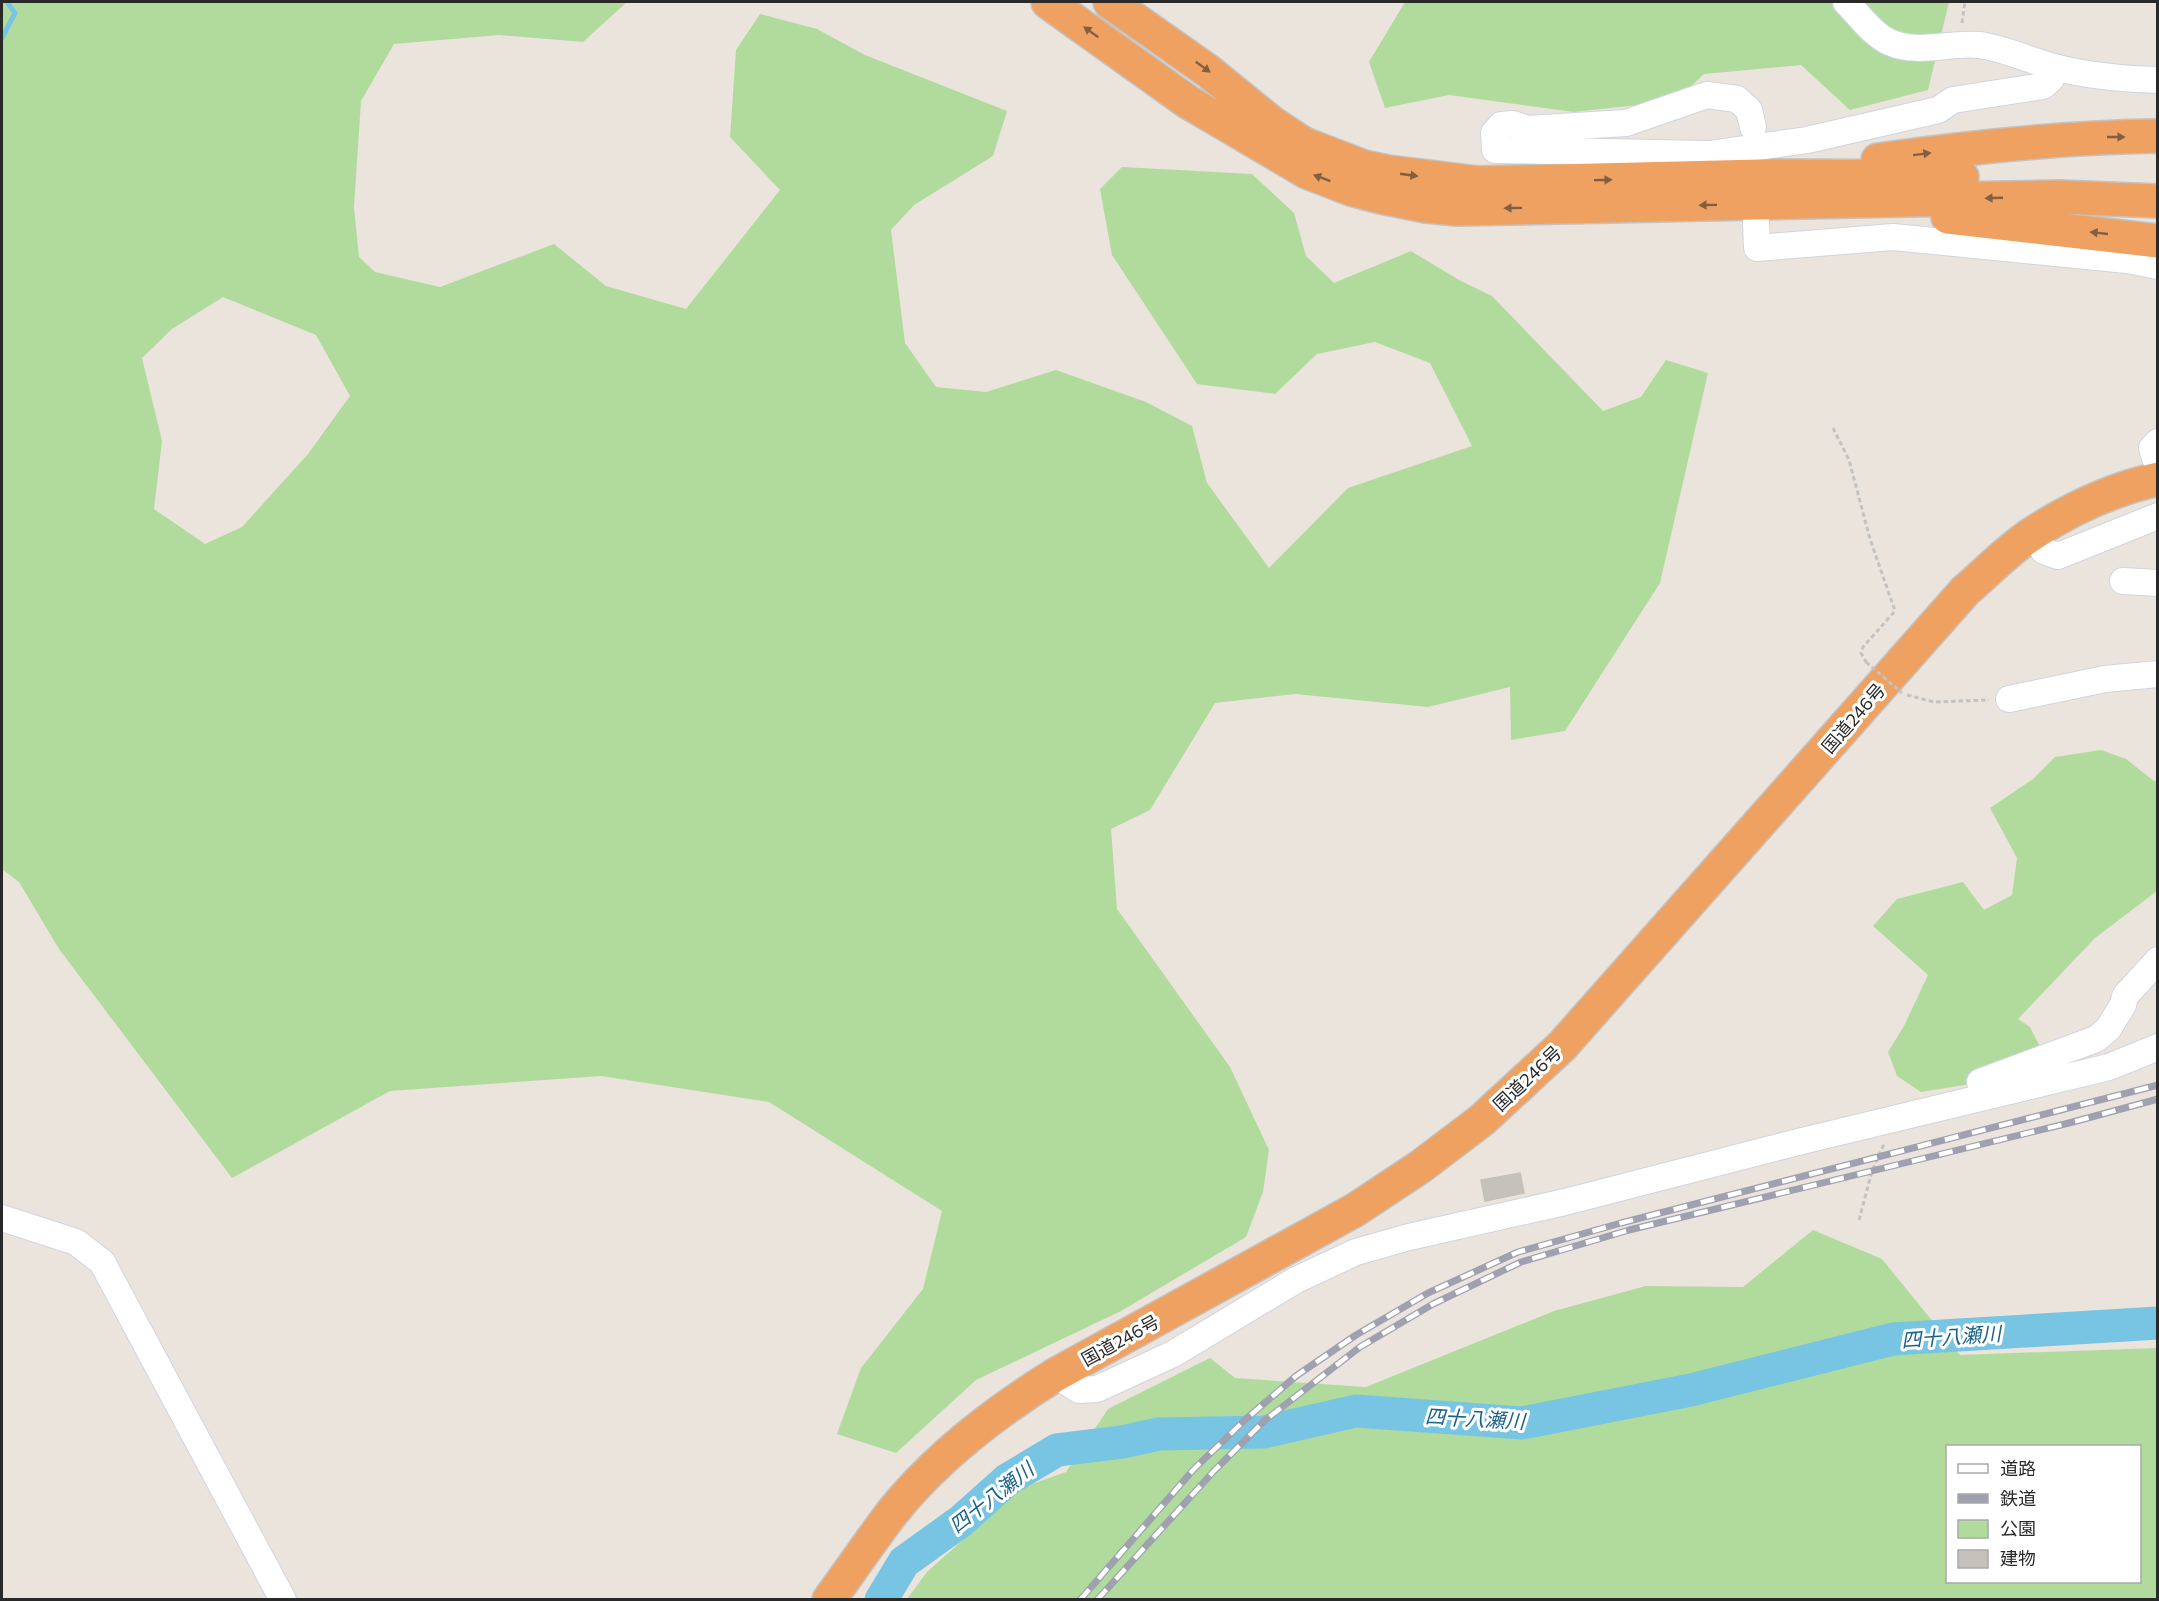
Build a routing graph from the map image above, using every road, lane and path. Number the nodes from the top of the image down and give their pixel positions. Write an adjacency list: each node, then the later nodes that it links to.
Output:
1 (1048, 2): 9 (highway, one-way to 1)
2 (1110, 2): 9 (highway, one-way to 9)
3 (1846, 2): 4 (street)
4 (2054, 67): 5 (street); 6 (street)
5 (2157, 80)
6 (1753, 126)
7 (2157, 136): 9 (highway, one-way to 7)
8 (2157, 180): 9 (highway)
9 (1761, 201): 10 (highway, one-way to 9); 11 (highway, one-way to 9); 12 (street)
10 (2157, 201)
11 (2157, 241)
12 (2157, 266)
13 (1833, 428): 22 (path, bridge)
14 (2157, 442): 15 (street)
15 (2157, 464): 16 (highway, 国道246号)
16 (2149, 484): 18 (highway, 国道246号)
17 (2157, 516): 18 (street)
18 (2031, 535): 29 (highway, 国道246号)
19 (2122, 581): 20 (street)
20 (2157, 583)
21 (2157, 674): 22 (street)
22 (2009, 699)
23 (2157, 960): 25 (street)
24 (2157, 1047): 25 (street)
25 (1923, 1112): 29 (street)
26 (1885, 1142): 28 (path)
27 (2, 1218): 30 (street)
28 (1859, 1220)
29 (1055, 1375): 31 (highway, 国道246号)
30 (283, 1599)
31 (829, 1599)

